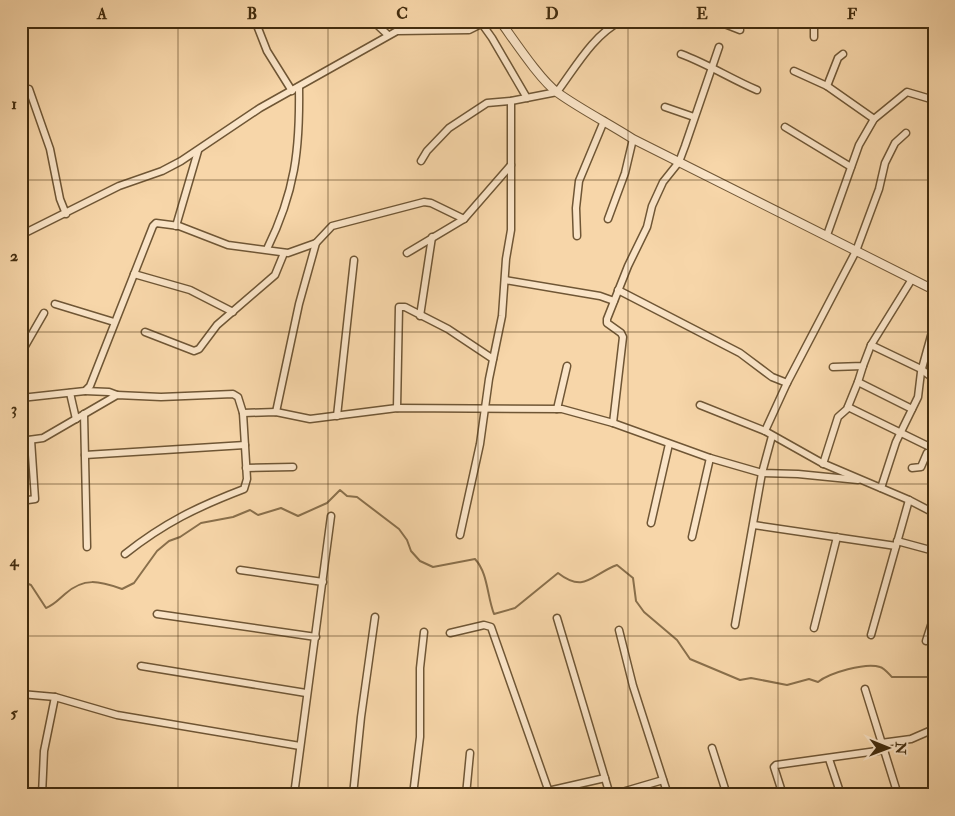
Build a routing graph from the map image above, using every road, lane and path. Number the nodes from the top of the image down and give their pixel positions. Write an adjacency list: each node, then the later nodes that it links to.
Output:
1 (373, 21): 12 (street)
2 (409, 21): 10 (street)
3 (500, 21): 24 (street)
4 (621, 21): 9 (street)
5 (717, 21): 11 (street)
6 (814, 21): 13 (street)
7 (256, 23): 23 (street)
8 (484, 23): 10 (street); 25 (street)
9 (612, 23): 24 (street)
10 (412, 30): 12 (street)
11 (740, 30)
12 (388, 35): 20 (street)
13 (814, 37)
14 (719, 47): 17 (street)
15 (681, 54): 17 (street)
16 (843, 54): 19 (street)
17 (712, 66): 22 (street); 29 (street)
18 (794, 71): 19 (street)
19 (827, 86): 30 (street)
20 (299, 87): 23 (street); 49 (street)
21 (29, 89): 40 (street)
22 (757, 90)
23 (292, 91): 35 (street)
24 (557, 92): 25 (street); 31 (street)
25 (527, 98): 27 (street)
26 (934, 100): 30 (street)
27 (511, 101): 36 (street); 38 (street)
28 (665, 107): 29 (street)
29 (694, 117): 37 (street)
30 (874, 118): 39 (street)
31 (604, 120): 34 (street); 46 (street)
32 (785, 127): 39 (street)
33 (906, 132): 50 (street)
34 (633, 139): 37 (street); 42 (street)
35 (198, 151): 40 (street); 43 (street)
36 (421, 161)
37 (678, 162): 45 (street); 57 (street)
38 (511, 165): 41 (street); 56 (street)
39 (851, 167): 45 (street)
40 (66, 214): 44 (street)
41 (464, 218): 47 (street); 48 (street)
42 (608, 219)
43 (176, 226): 49 (street); 54 (street)
44 (21, 234)
45 (827, 235): 50 (street)
46 (577, 236)
47 (432, 237): 52 (street); 63 (street)
48 (316, 243): 51 (street); 88 (street)
49 (267, 249): 51 (street)
50 (856, 251): 55 (street); 76 (street)
51 (284, 253): 61 (street)
52 (407, 253)
53 (354, 260): 90 (street)
54 (134, 274): 61 (street); 64 (street)
55 (912, 278): 58 (street); 67 (street)
56 (505, 280): 59 (street); 69 (street)
57 (618, 290): 59 (street); 76 (street)
58 (934, 290)
59 (614, 300): 92 (street)
60 (55, 304): 64 (street)
61 (233, 312): 66 (street)
62 (44, 313): 68 (street)
63 (420, 316): 69 (street); 83 (street)
64 (114, 322): 77 (street)
65 (934, 325): 73 (street)
66 (144, 332)
67 (871, 346): 71 (street); 73 (street)
68 (21, 353)
69 (493, 359): 85 (street)
70 (567, 366): 86 (street)
71 (863, 366): 72 (street); 75 (street)
72 (833, 367)
73 (921, 369): 74 (street); 84 (street)
74 (934, 379)
75 (858, 382): 82 (street); 84 (street)
76 (787, 383): 93 (street)
77 (85, 391): 78 (street); 79 (street)
78 (70, 393): 80 (street); 91 (street)
79 (117, 395): 87 (street); 89 (street)
80 (21, 398)
81 (700, 405): 93 (street)
82 (848, 407): 94 (street); 103 (street)
83 (397, 408): 85 (street); 90 (street)
84 (912, 408): 94 (street)
85 (485, 409): 86 (street); 116 (street)
86 (558, 409): 92 (street)
87 (243, 412): 88 (street); 99 (street)
88 (276, 412): 90 (street)
89 (84, 414): 91 (street); 101 (street)
90 (337, 416)
91 (76, 419): 96 (street)
92 (613, 423): 98 (street)
93 (765, 431): 95 (street)
94 (900, 434): 100 (street); 109 (street)
95 (772, 436): 103 (street); 107 (street)
96 (31, 440): 97 (street); 111 (street)
97 (21, 441)
98 (669, 444): 102 (street); 114 (street)
99 (245, 445): 101 (street); 105 (street)
100 (934, 451): 106 (street)
101 (85, 454): 120 (street)
102 (710, 458): 107 (street); 117 (street)
103 (824, 464): 108 (street)
104 (293, 467): 105 (street)
105 (246, 468): 122 (street)
106 (912, 468)
107 (762, 473): 108 (street); 115 (street)
108 (858, 480): 109 (street)
109 (881, 488): 110 (street)
110 (909, 500): 112 (street); 119 (street)
111 (21, 501)
112 (934, 513)
113 (331, 516): 124 (street)
114 (651, 522)
115 (754, 525): 118 (street); 129 (street)
116 (460, 535)
117 (692, 537)
118 (837, 538): 119 (street); 130 (street)
119 (896, 543): 121 (street); 134 (street)
120 (87, 547)
121 (934, 551)
122 (125, 554)
123 (240, 570): 124 (street)
124 (323, 582): 135 (street)
125 (157, 614): 135 (street)
126 (934, 616): 136 (street)
127 (375, 617): 155 (street)
128 (557, 618): 149 (street)
129 (735, 625)
130 (814, 628)
131 (619, 630): 150 (street)
132 (424, 632): 156 (street)
133 (450, 633): 152 (street)
134 (870, 635)
135 (316, 637): 139 (street)
136 (926, 641)
137 (141, 666): 139 (street)
138 (865, 689): 143 (street)
139 (306, 693): 144 (street)
140 (21, 694): 141 (street)
141 (55, 697): 144 (street); 153 (street)
142 (934, 729): 143 (street)
143 (881, 743): 146 (street)
144 (300, 746): 154 (street)
145 (712, 748): 160 (street)
146 (884, 750): 148 (street); 163 (street)
147 (470, 753): 157 (street)
148 (829, 759): 161 (street); 162 (street)
149 (605, 778): 152 (street); 158 (street)
150 (663, 780): 158 (street); 159 (street)
151 (934, 790): 164 (street)
152 (549, 793)
153 (42, 795)
154 (294, 795)
155 (353, 795)
156 (413, 795)
157 (466, 795)
158 (611, 795)
159 (668, 795)
160 (727, 795)
161 (784, 795)
162 (841, 795)
163 (898, 795)
164 (910, 795)

